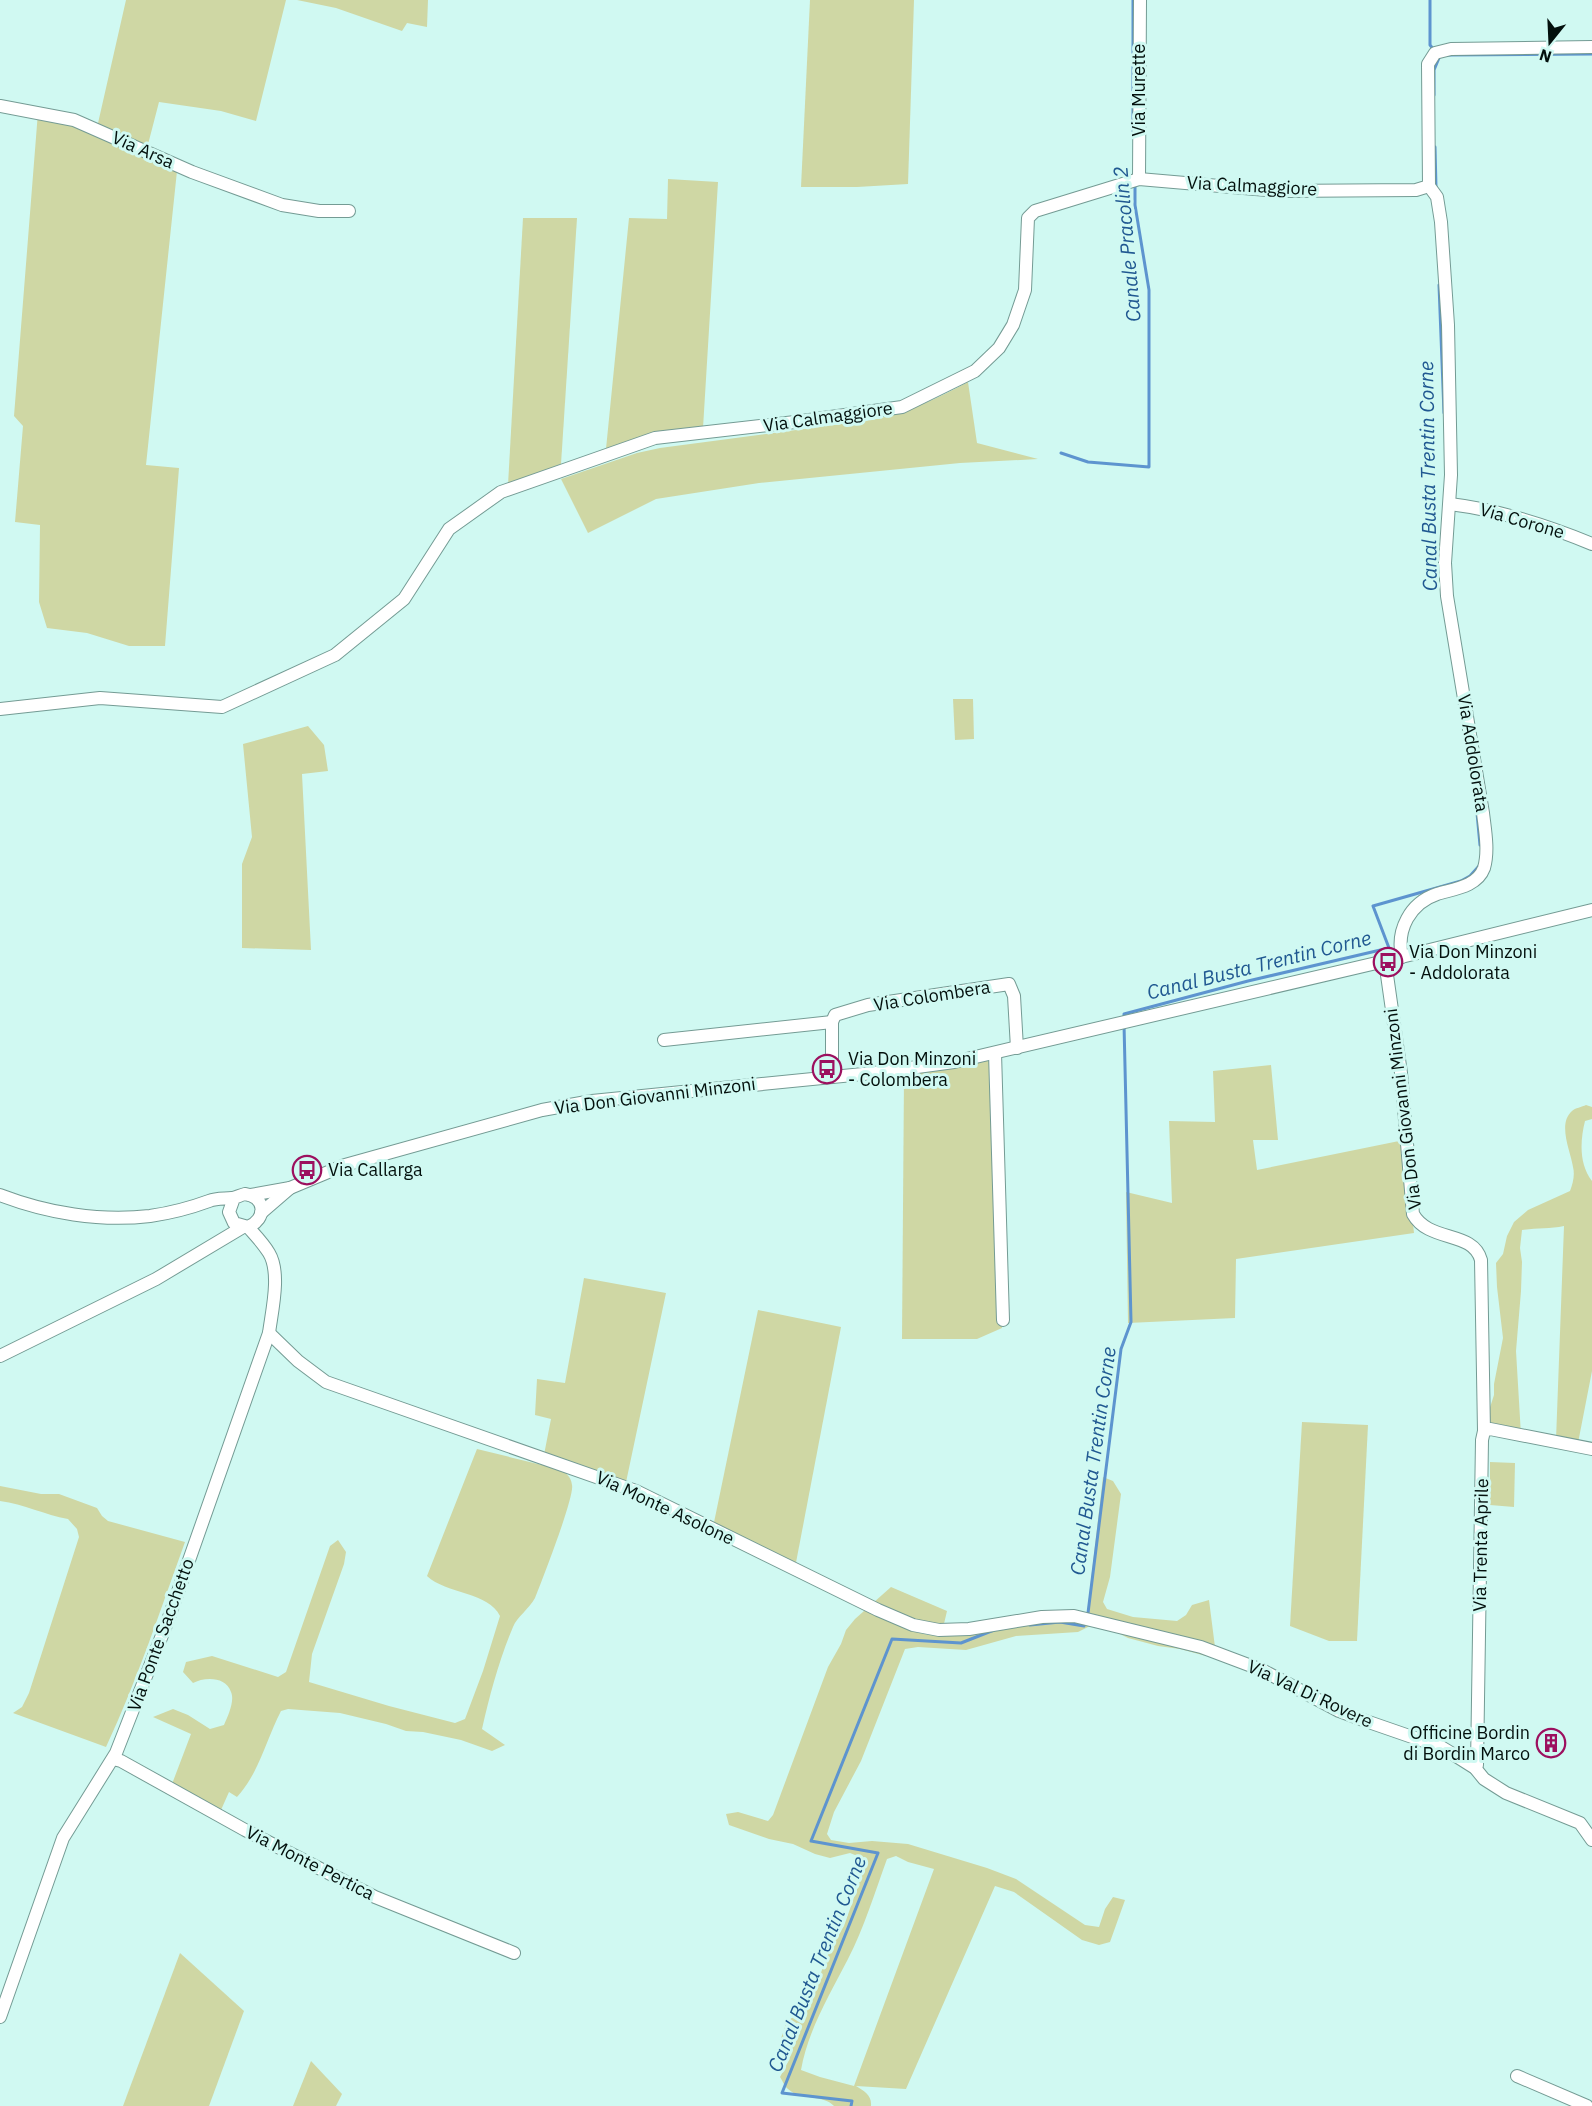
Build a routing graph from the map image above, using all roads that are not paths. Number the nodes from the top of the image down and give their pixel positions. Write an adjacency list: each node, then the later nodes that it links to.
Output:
1 (1140, 0): 4 (street, Via Murette)
2 (1592, 47): 5 (street)
3 (0, 106): 6 (street, Via Arsa)
4 (1139, 180): 5 (street, Via Calmaggiore); 9 (street, Via Calmaggiore)
5 (1429, 186): 7 (street, Via Addolorata)
6 (349, 211)
7 (1450, 504): 8 (street, Via Corone); 11 (street, Via Addolorata)
8 (1592, 544)
9 (0, 709)
10 (1592, 910): 11 (street, Via Don Giovanni Minzoni)
11 (1402, 957): 12 (street, Via Don Giovanni Minzoni)
12 (1384, 961): 15 (street, Via Don Giovanni Minzoni); 29 (street, Via Don Giovanni Minzoni)
13 (832, 1022): 14 (street, Via Colombera); 15 (street, Via Colombera); 17 (street)
14 (664, 1040)
15 (1017, 1048): 16 (street, Via Don Giovanni Minzoni)
16 (995, 1053): 17 (street, Via Don Giovanni Minzoni); 26 (street)
17 (832, 1077): 18 (street, Via Don Giovanni Minzoni)
18 (290, 1188): 20 (street); 24 (street)
19 (0, 1194): 22 (street)
20 (251, 1195): 21 (street); 24 (street)
21 (234, 1198): 22 (street); 23 (street)
22 (202, 1205): 23 (street)
23 (230, 1215): 24 (street); 25 (street)
24 (251, 1223): 25 (street); 27 (street, Via Ponte Sacchetto)
25 (225, 1238): 28 (street)
26 (1003, 1320)
27 (269, 1333): 31 (street, Via Monte Asolone); 32 (street, Via Ponte Sacchetto)
28 (0, 1356)
29 (1485, 1431): 30 (street); 33 (street, Via Trenta Aprile)
30 (1592, 1449)
31 (1074, 1616): 33 (street, Via Val Di Rovere)
32 (113, 1759): 35 (street, Via Monte Pertica); 36 (street, Via Ponte Sacchetto)
33 (1474, 1768): 34 (street, Via Val Di Rovere)
34 (1592, 1840)
35 (514, 1953)
36 (0, 2017)
37 (1517, 2076): 38 (street)
38 (1587, 2106)

